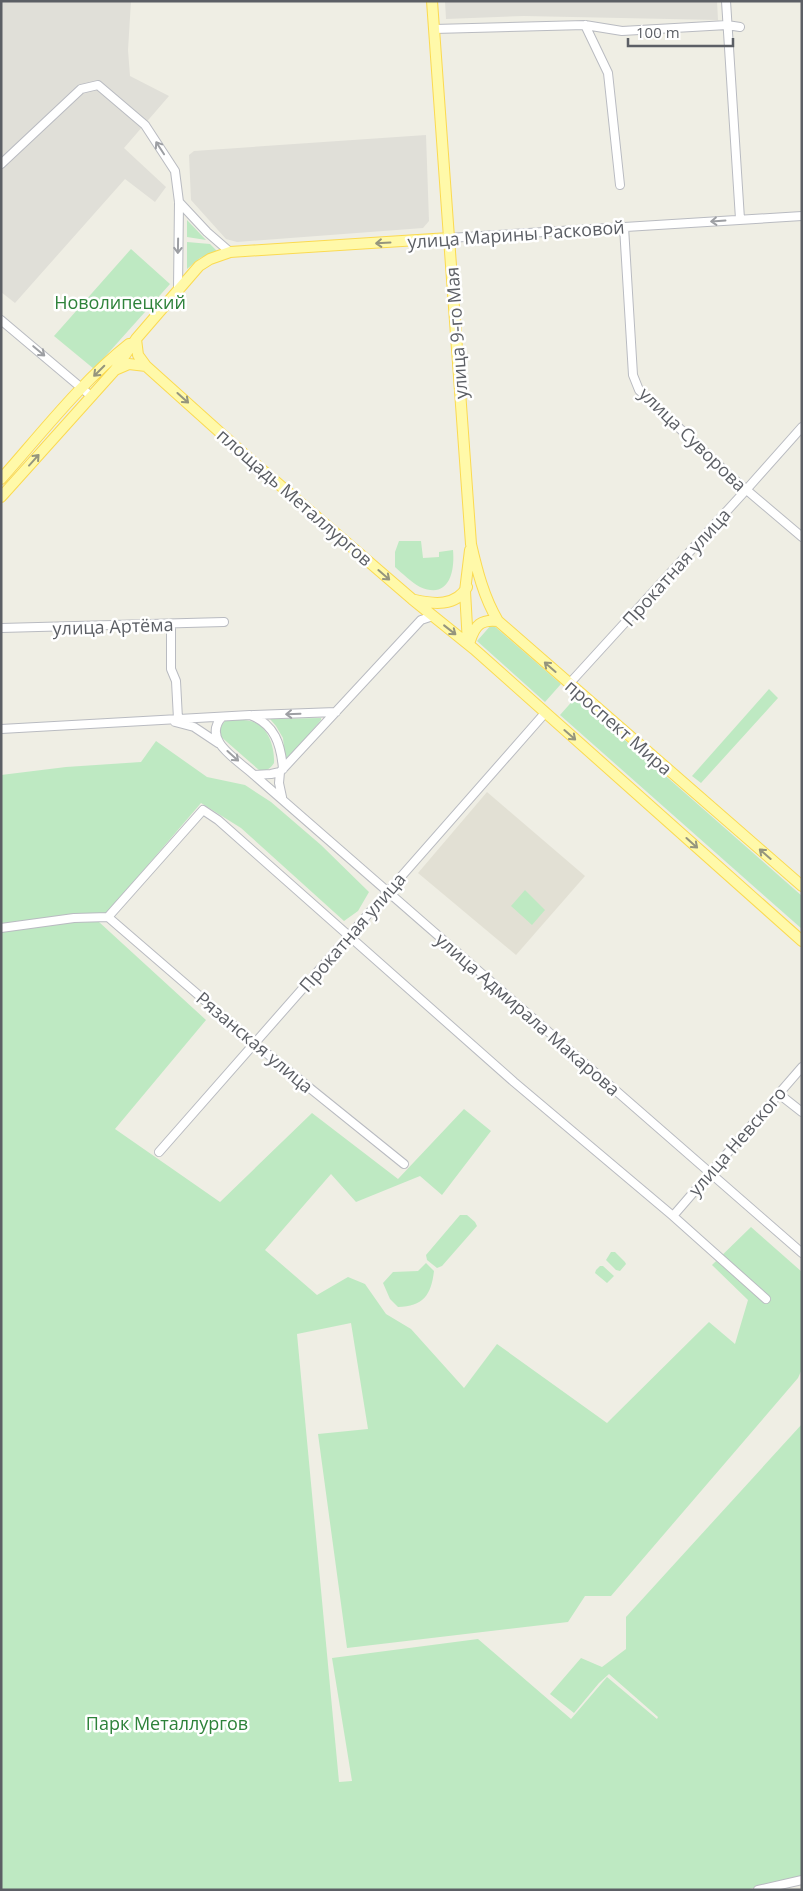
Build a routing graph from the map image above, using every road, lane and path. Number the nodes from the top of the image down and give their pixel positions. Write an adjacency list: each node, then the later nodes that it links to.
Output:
1 (432, 1): 6 (main road, улица 9-го Мая)
2 (726, 1): 3 (street)
3 (727, 24): 4 (street); 5 (street); 11 (street)
4 (585, 25): 6 (street); 8 (street)
5 (740, 27)
6 (434, 29): 13 (main road, улица 9-го Мая)
7 (1, 164): 9 (street, one-way to 7)
8 (620, 185)
9 (179, 202): 14 (street); 15 (street, one-way to 15)
10 (802, 216): 11 (street, улица Марины Расковой)
11 (740, 219): 12 (street, улица Марины Расковой, one-way to 12)
12 (624, 227): 13 (street, улица Марины Расковой); 25 (street, улица Суворова)
13 (449, 238): 14 (main road, улица Марины Расковой, one-way to 14); 28 (main road, улица 9-го Мая)
14 (230, 252): 15 (main road)
15 (178, 289): 17 (main road)
16 (1, 320): 20 (street, one-way to 20)
17 (136, 339): 18 (main road); 19 (main road); 20 (main road, one-way to 20)
18 (146, 366): 19 (main road); 31 (main road, площадь Металлургов, one-way to 31)
19 (116, 370): 21 (main road)
20 (82, 388): 21 (street); 23 (main road)
21 (91, 396): 24 (main road, one-way to 21)
22 (802, 427): 25 (street, Прокатная улица)
23 (3, 473): 24 (street)
24 (16, 480): 26 (main road)
25 (746, 490): 27 (street, улица Суворова); 39 (street, Прокатная улица)
26 (1, 497)
27 (802, 537)
28 (470, 544): 29 (main road, проспект Мира); 30 (main road)
29 (477, 569): 30 (main road); 34 (main road, проспект Мира)
30 (465, 591): 32 (main road); 38 (main road)
31 (412, 599): 32 (main road); 33 (main road, площадь Металлургов)
32 (453, 601): 33 (main road)
33 (433, 616): 38 (main road, площадь Металлургов, one-way to 38); 40 (street)
34 (498, 621): 38 (main road); 39 (main road, проспект Мира, one-way to 34)
35 (224, 622): 36 (street, улица Артёма)
36 (171, 624): 37 (street, улица Артёма); 44 (street)
37 (1, 628)
38 (468, 644): 41 (main road)
39 (569, 684): 51 (main road, проспект Мира, one-way to 39)
40 (336, 712): 42 (street, one-way to 42); 48 (street)
41 (545, 713): 52 (street, Прокатная улица); 56 (main road, one-way to 56)
42 (250, 716): 43 (street); 48 (street)
43 (222, 717): 44 (street); 47 (street)
44 (178, 719): 45 (street)
45 (166, 720): 46 (street); 47 (street)
46 (1, 729)
47 (218, 743): 49 (street, улица Адмирала Макарова, one-way to 49)
48 (282, 770): 49 (street); 50 (street)
49 (254, 775): 50 (street, улица Адмирала Макарова)
50 (282, 798): 52 (street, улица Адмирала Макарова)
51 (802, 886)
52 (387, 891): 55 (street, Прокатная улица); 63 (street, улица Адмирала Макарова)
53 (108, 917): 54 (street); 55 (street); 57 (street, Рязанская улица)
54 (1, 928)
55 (349, 934): 57 (street, Прокатная улица); 64 (street)
56 (802, 941)
57 (254, 1044): 61 (street, Прокатная улица); 62 (street, Рязанская улица)
58 (802, 1067): 59 (street, улица Невского)
59 (779, 1094): 60 (street); 63 (street, улица Невского)
60 (802, 1112)
61 (159, 1152)
62 (404, 1164)
63 (710, 1173): 64 (street, улица Невского); 65 (street, улица Адмирала Макарова)
64 (673, 1216): 66 (street)
65 (802, 1253)
66 (766, 1299)
67 (802, 1880): 68 (street)
68 (758, 1890)

